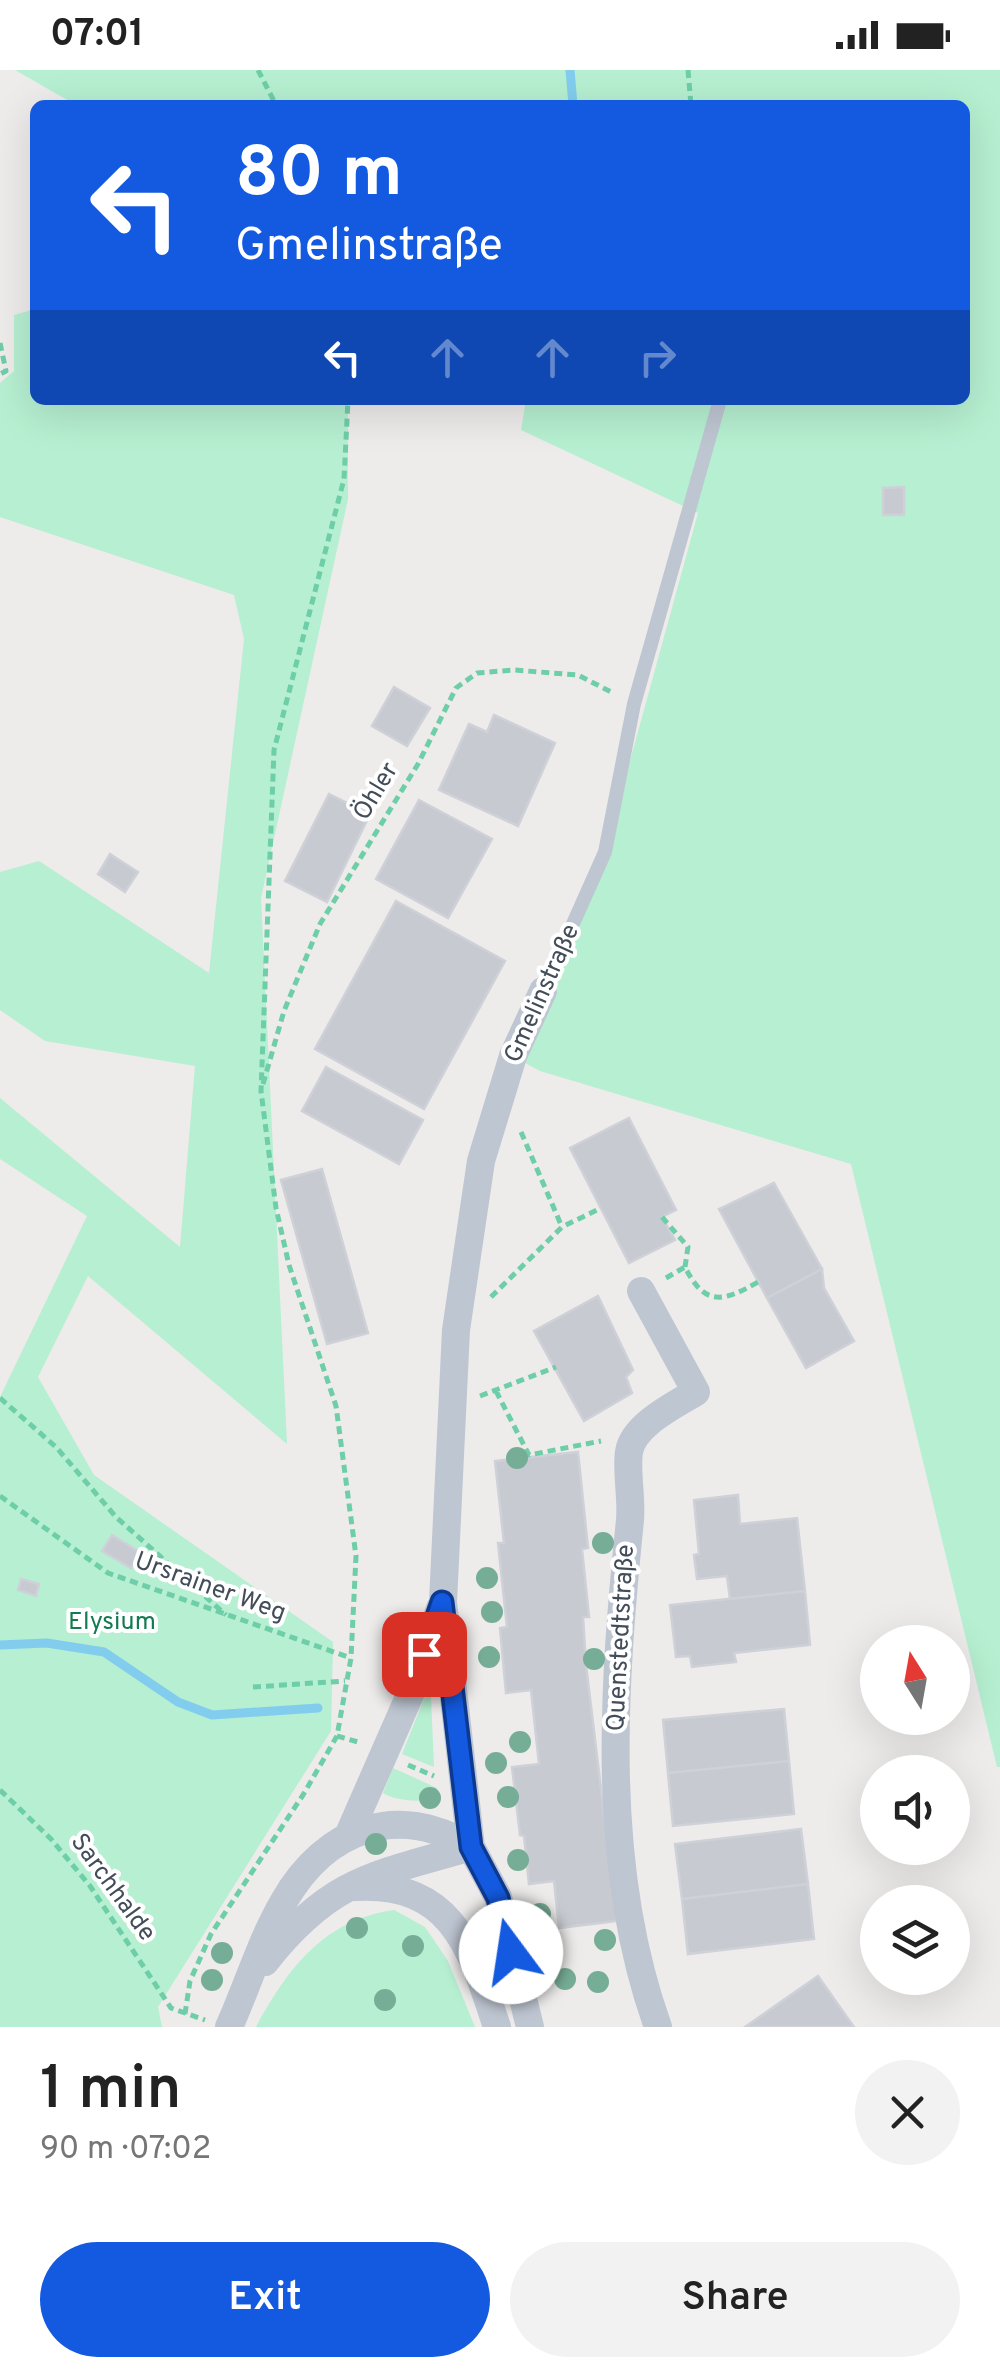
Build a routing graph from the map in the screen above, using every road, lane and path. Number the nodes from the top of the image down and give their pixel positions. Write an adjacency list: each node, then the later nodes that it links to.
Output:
1 (258, 70): 3 (path)
2 (688, 70): 4 (path)
3 (273, 100)
4 (691, 100)
5 (0, 343): 6 (path)
6 (0, 374)
7 (348, 405): 12 (path)
8 (719, 405): 9 (lane, Gmelinstraße)
9 (634, 704): 10 (lane, Gmelinstraße); 12 (path, Öhler)
10 (543, 992): 11 (street, Gmelinstraße)
11 (507, 1076): 15 (path); 19 (street, Gmelinstraße)
12 (260, 1092): 26 (path)
13 (601, 1208): 15 (path)
14 (662, 1216): 16 (path)
15 (562, 1227): 19 (path)
16 (685, 1267): 17 (path); 18 (path)
17 (758, 1282)
18 (641, 1291): 41 (street, Quenstedtstraße)
19 (456, 1330): 24 (street, Gmelinstraße)
20 (556, 1367): 22 (path)
21 (0, 1398): 25 (path)
22 (596, 1440)
23 (0, 1496): 25 (path, Ursrainer Weg)
24 (442, 1602): 34 (street, Gmelinstraße); 35 (street, Gmelinstraße)
25 (228, 1617): 26 (path, Ursrainer Weg)
26 (351, 1658): 27 (path)
27 (346, 1681): 28 (path); 29 (path)
28 (253, 1687)
29 (337, 1736): 30 (path); 33 (path, Sarchhalde)
30 (366, 1745)
31 (398, 1760): 32 (path)
32 (436, 1777)
33 (0, 1790)
34 (348, 1836): 35 (street); 37 (street)
35 (471, 1847): 36 (street); 40 (street, Gmelinstraße)
36 (345, 1888): 37 (street); 39 (street)
37 (249, 1983): 38 (street)
38 (229, 2027)
39 (497, 2027)
40 (530, 2027)
41 (658, 2027)

